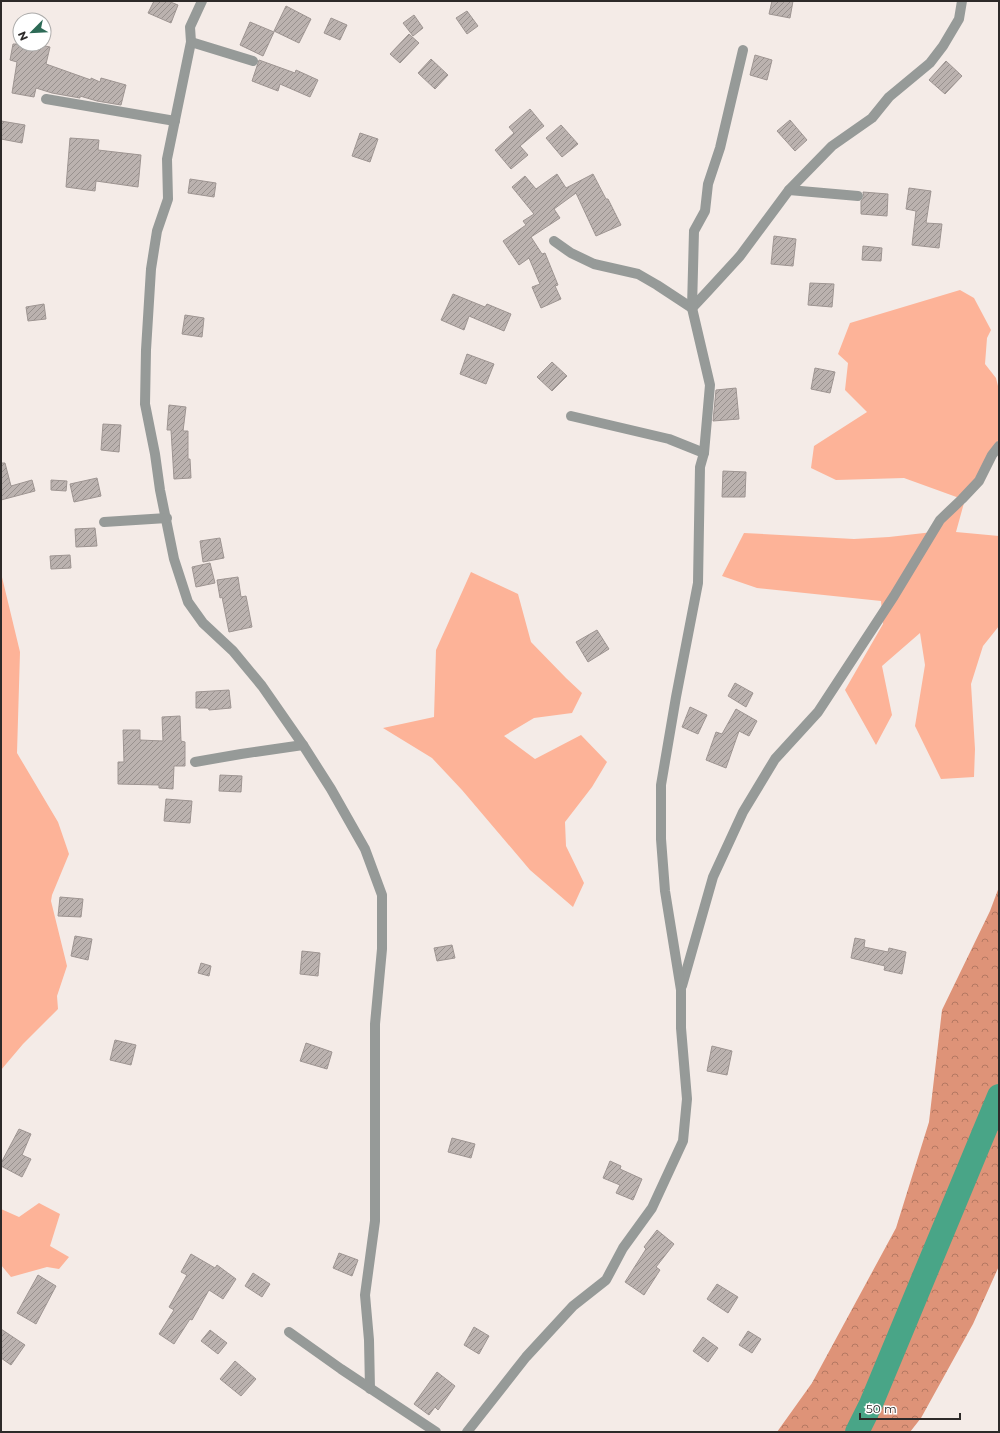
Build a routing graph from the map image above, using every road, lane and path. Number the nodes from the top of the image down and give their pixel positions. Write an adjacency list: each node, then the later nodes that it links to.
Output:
1 (202, 1): 3 (street)
2 (962, 1): 8 (street)
3 (190, 42): 5 (street); 7 (street)
4 (744, 50): 11 (street)
5 (253, 61)
6 (46, 99): 7 (street)
7 (175, 121): 15 (street)
8 (789, 190): 9 (street); 11 (street)
9 (858, 196)
10 (554, 241): 11 (street)
11 (692, 308): 14 (street)
12 (571, 416): 14 (street)
13 (999, 446): 19 (street)
14 (704, 453): 19 (street)
15 (166, 518): 16 (street); 17 (street)
16 (104, 522)
17 (303, 745): 18 (street); 21 (street)
18 (195, 762)
19 (680, 990): 23 (street)
20 (289, 1332): 21 (street)
21 (370, 1389): 22 (street)
22 (436, 1432)
23 (467, 1432)

